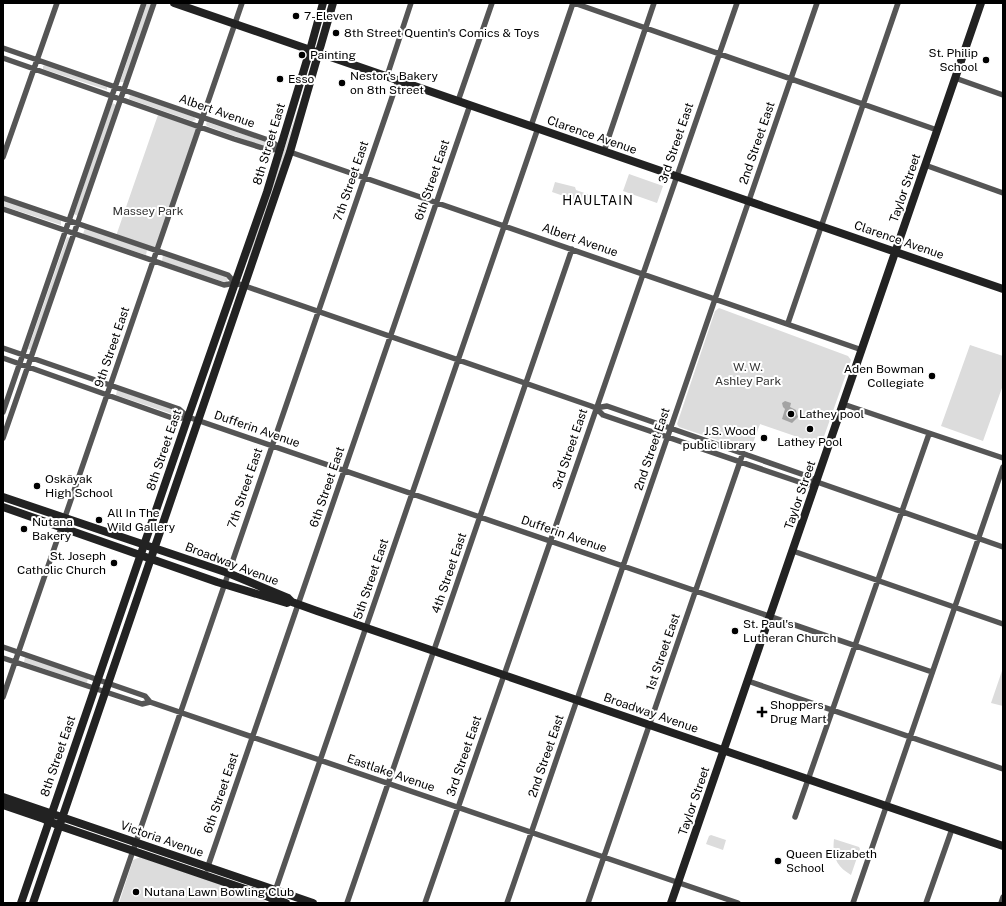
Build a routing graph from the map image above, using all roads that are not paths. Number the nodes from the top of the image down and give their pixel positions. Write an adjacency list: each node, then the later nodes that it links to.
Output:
1 (56, 3): 23 (street)
2 (144, 3): 29 (street)
3 (154, 3): 30 (street)
4 (174, 3): 16 (main road, Clarence Avenue)
5 (242, 3): 16 (street, 9th Street East)
6 (323, 3): 19 (main road, 8th Street East)
7 (333, 3): 20 (main road, 8th Street East)
8 (411, 3): 25 (street)
9 (492, 3): 34 (street)
10 (574, 3): 17 (street); 39 (street, 5th Street East)
11 (654, 3): 17 (street)
12 (737, 3): 21 (street, 3rd Street East)
13 (817, 3): 27 (street, 2nd Street East)
14 (898, 3): 35 (street)
15 (981, 3): 26 (main road, Taylor Street)
16 (235, 24): 19 (main road, Clarence Avenue); 37 (street, 9th Street East)
17 (646, 29): 21 (street); 42 (street)
18 (3, 48): 23 (street, Albert Avenue)
19 (310, 50): 20 (main road, Clarence Avenue); 41 (main road, 8th Street East)
20 (320, 53): 25 (main road, Clarence Avenue); 43 (main road, 8th Street East)
21 (719, 54): 27 (street); 46 (street, 3rd Street East)
22 (3, 58): 24 (street, Albert Avenue)
23 (37, 60): 24 (street); 29 (street, Albert Avenue)
24 (34, 69): 32 (street, Albert Avenue); 44 (street)
25 (387, 76): 28 (main road, Clarence Avenue)
26 (955, 78): 31 (street); 40 (main road, Taylor Street)
27 (791, 79): 35 (street); 51 (street, 2nd Street East)
28 (398, 80): 34 (main road, Clarence Avenue); 47 (street, 7th Street East)
29 (115, 87): 30 (street, Albert Avenue); 32 (street)
30 (124, 90): 33 (street); 37 (street, Albert Avenue)
31 (1003, 95)
32 (113, 96): 33 (street, Albert Avenue); 53 (street)
33 (120, 99): 38 (street, Albert Avenue); 54 (street)
34 (458, 101): 36 (main road, Clarence Avenue)
35 (864, 104): 40 (street); 56 (street)
36 (470, 105): 39 (main road, Clarence Avenue); 50 (street, 6th Street East)
37 (202, 117): 38 (street, 9th Street East); 41 (street, Albert Avenue)
38 (199, 126): 41 (street, Albert Avenue); 60 (street, 9th Street East)
39 (534, 127): 42 (main road, Clarence Avenue); 55 (street, 5th Street East)
40 (937, 130): 45 (main road, Taylor Street)
41 (281, 149): 64 (main road, 8th Street East)
42 (604, 151): 46 (main road, Clarence Avenue)
43 (290, 152): 47 (street, Albert Avenue); 65 (main road, 8th Street East)
44 (3, 157)
45 (925, 165): 48 (street); 61 (main road, Taylor Street)
46 (676, 176): 51 (main road, Clarence Avenue); 63 (street, 3rd Street East)
47 (365, 177): 50 (street, Albert Avenue); 68 (street, 7th Street East)
48 (1003, 192)
49 (3, 198): 53 (street)
50 (436, 202): 55 (street, Albert Avenue); 70 (street, 6th Street East)
51 (749, 202): 56 (main road, Clarence Avenue); 67 (street, 2nd Street East)
52 (3, 209): 57 (street)
53 (69, 220): 54 (street); 57 (street)
54 (78, 223): 58 (street); 60 (street)
55 (505, 226): 59 (street, Albert Avenue); 76 (street, 5th Street East)
56 (822, 226): 61 (main road, Clarence Avenue); 69 (street)
57 (66, 230): 58 (street); 73 (street)
58 (75, 233): 62 (street); 74 (street)
59 (572, 249): 63 (street, Albert Avenue); 79 (street, 4th Street East)
60 (157, 251): 62 (street, 9th Street East); 64 (street)
61 (896, 252): 66 (main road, Clarence Avenue); 72 (main road, Taylor Street)
62 (153, 261): 64 (street); 80 (street, 9th Street East)
63 (642, 274): 67 (street, Albert Avenue); 83 (street, 3rd Street East)
64 (235, 283): 65 (street); 85 (main road, 8th Street East)
65 (245, 286): 68 (street); 86 (main road, 8th Street East)
66 (1003, 289)
67 (715, 299): 69 (street, Albert Avenue); 87 (street, 2nd Street East)
68 (318, 312): 70 (street); 91 (street, 7th Street East)
69 (788, 323): 72 (street, Albert Avenue)
70 (390, 336): 76 (street); 96 (street, 6th Street East)
71 (3, 348): 73 (street, Dufferin Avenue)
72 (862, 350): 82 (main road, Taylor Street)
73 (23, 355): 74 (street, Dufferin Avenue); 77 (street)
74 (31, 357): 78 (street); 80 (street, Dufferin Avenue)
75 (3, 358): 77 (street, Dufferin Avenue)
76 (459, 360): 79 (street); 98 (street, 5th Street East)
77 (20, 364): 78 (street, Dufferin Avenue); 84 (street)
78 (28, 367): 81 (street, Dufferin Avenue); 90 (street)
79 (526, 383): 83 (street); 102 (street, 4th Street East)
80 (111, 385): 81 (street, 9th Street East); 85 (street, Dufferin Avenue)
81 (107, 395): 85 (street, Dufferin Avenue); 103 (street, 9th Street East)
82 (843, 404): 88 (street); 97 (main road, Taylor Street)
83 (596, 408): 87 (street); 89 (street); 106 (street, 3rd Street East)
84 (3, 412)
85 (188, 417): 86 (street, Dufferin Avenue); 107 (main road, 8th Street East)
86 (199, 420): 91 (street, Dufferin Avenue); 109 (main road, 8th Street East)
87 (671, 428): 89 (street, 2nd Street East); 92 (street)
88 (929, 434): 93 (street); 101 (street)
89 (668, 437): 94 (street); 113 (street, 2nd Street East)
90 (3, 438)
91 (271, 445): 96 (street, Dufferin Avenue); 114 (street, 7th Street East)
92 (743, 453): 94 (street, 1st Street East); 97 (street)
93 (1003, 458)
94 (740, 462): 97 (street); 117 (street, 1st Street East)
95 (1003, 467): 105 (street)
96 (344, 470): 98 (street, Dufferin Avenue); 118 (street, 6th Street East)
97 (817, 482): 101 (street); 110 (main road, Taylor Street)
98 (412, 494): 102 (street, Dufferin Avenue); 122 (street, 5th Street East)
99 (3, 497): 103 (main road, Broadway Avenue)
100 (3, 507): 104 (main road, Broadway Avenue)
101 (902, 512): 105 (street); 115 (street)
102 (480, 517): 106 (street, Dufferin Avenue); 125 (street, 4th Street East)
103 (65, 518): 104 (street, 9th Street East); 107 (main road, Broadway Avenue)
104 (62, 528): 111 (main road, Broadway Avenue); 126 (street, 9th Street East)
105 (978, 538): 108 (street); 119 (street)
106 (551, 541): 113 (street, Dufferin Avenue); 130 (street, 3rd Street East)
107 (144, 545): 109 (main road, Broadway Avenue); 111 (main road, 8th Street East)
108 (1003, 547)
109 (155, 549): 112 (main road, 8th Street East); 114 (main road, Broadway Avenue)
110 (793, 551): 115 (street); 120 (main road, Taylor Street)
111 (140, 554): 112 (main road, Broadway Avenue); 131 (main road, 8th Street East)
112 (152, 559): 116 (main road, Broadway Avenue); 133 (main road, 8th Street East)
113 (623, 566): 117 (street, Dufferin Avenue); 137 (street, 2nd Street East)
114 (228, 573): 116 (street, 7th Street East); 118 (main road, Broadway Avenue)
115 (878, 580): 119 (street); 123 (street)
116 (224, 584): 118 (main road, Broadway Avenue); 140 (street, 7th Street East)
117 (696, 591): 120 (street, Dufferin Avenue); 141 (street, 1st Street East)
118 (295, 603): 122 (main road, Broadway Avenue); 142 (street, 6th Street East)
119 (955, 607): 121 (street); 129 (street)
120 (770, 617): 123 (street, Dufferin Avenue); 132 (main road, Taylor Street)
121 (1003, 624)
122 (366, 627): 125 (main road, Broadway Avenue); 145 (street, 5th Street East)
123 (856, 646): 129 (street, Dufferin Avenue); 139 (street)
124 (3, 647): 126 (street, Eastlake Avenue)
125 (434, 651): 130 (main road, Broadway Avenue); 148 (street, 4th Street East)
126 (19, 652): 128 (street, 9th Street East); 131 (street, Eastlake Avenue)
127 (3, 658): 128 (street, Eastlake Avenue)
128 (15, 662): 134 (street, Eastlake Avenue); 136 (street, 9th Street East)
129 (932, 672): 143 (street)
130 (504, 675): 137 (main road, Broadway Avenue); 152 (street, 3rd Street East)
131 (97, 680): 133 (street, Eastlake Avenue); 134 (main road, 8th Street East)
132 (748, 681): 139 (street); 144 (main road, Taylor Street)
133 (108, 684): 135 (main road, 8th Street East); 138 (street, Eastlake Avenue)
134 (94, 689): 135 (street, Eastlake Avenue); 153 (main road, 8th Street East)
135 (106, 692): 138 (street, Eastlake Avenue); 154 (main road, 8th Street East)
136 (3, 698)
137 (577, 700): 141 (main road, Broadway Avenue); 158 (street, 2nd Street East)
138 (150, 702): 140 (street, Eastlake Avenue)
139 (832, 710): 143 (street); 147 (street)
140 (180, 712): 142 (street, Eastlake Avenue); 160 (street, 7th Street East)
141 (649, 726): 144 (main road, Broadway Avenue); 161 (street, 1st Street East)
142 (252, 737): 145 (street, Eastlake Avenue); 162 (street, 6th Street East)
143 (910, 737): 146 (street); 151 (street)
144 (724, 751): 147 (main road, Broadway Avenue); 164 (main road, Taylor Street)
145 (320, 760): 148 (street, Eastlake Avenue); 165 (street, 5th Street East)
146 (1003, 769)
147 (808, 779): 151 (main road, Broadway Avenue); 155 (street)
148 (388, 784): 152 (street, Eastlake Avenue); 172 (street, 4th Street East)
149 (3, 797): 153 (main road, Victoria Avenue)
150 (3, 805): 153 (main road, Victoria Avenue)
151 (886, 806): 157 (main road, Broadway Avenue); 178 (street)
152 (458, 808): 158 (street, Eastlake Avenue); 173 (street, 3rd Street East)
153 (50, 817): 154 (main road, Victoria Avenue); 156 (main road, Victoria Avenue); 167 (main road, 8th Street East)
154 (62, 817): 156 (main road, 8th Street East); 160 (main road, Victoria Avenue)
155 (795, 817)
156 (60, 826): 160 (main road, Victoria Avenue); 168 (main road, 8th Street East)
157 (952, 829): 159 (main road, Broadway Avenue); 179 (street)
158 (531, 833): 161 (street, Eastlake Avenue); 174 (street, 2nd Street East)
159 (1003, 846)
160 (134, 847): 162 (main road, Victoria Avenue); 163 (main road, Victoria Avenue); 169 (street, 7th Street East)
161 (604, 858): 164 (street, Eastlake Avenue); 175 (street, 1st Street East)
162 (207, 867): 163 (street, 6th Street East); 165 (main road, Victoria Avenue)
163 (205, 875): 165 (main road, Victoria Avenue)
164 (678, 883): 176 (main road, Taylor Street); 177 (street, Eastlake Avenue)
165 (273, 897): 170 (main road, Victoria Avenue); 171 (main road, Victoria Avenue)
166 (1003, 897): 180 (street)
167 (21, 903)
168 (33, 903)
169 (115, 903)
170 (286, 903)
171 (313, 903)
172 (347, 903)
173 (425, 903)
174 (507, 903)
175 (588, 903)
176 (671, 903)
177 (738, 903)
178 (853, 903)
179 (926, 903)
180 (1001, 903)

